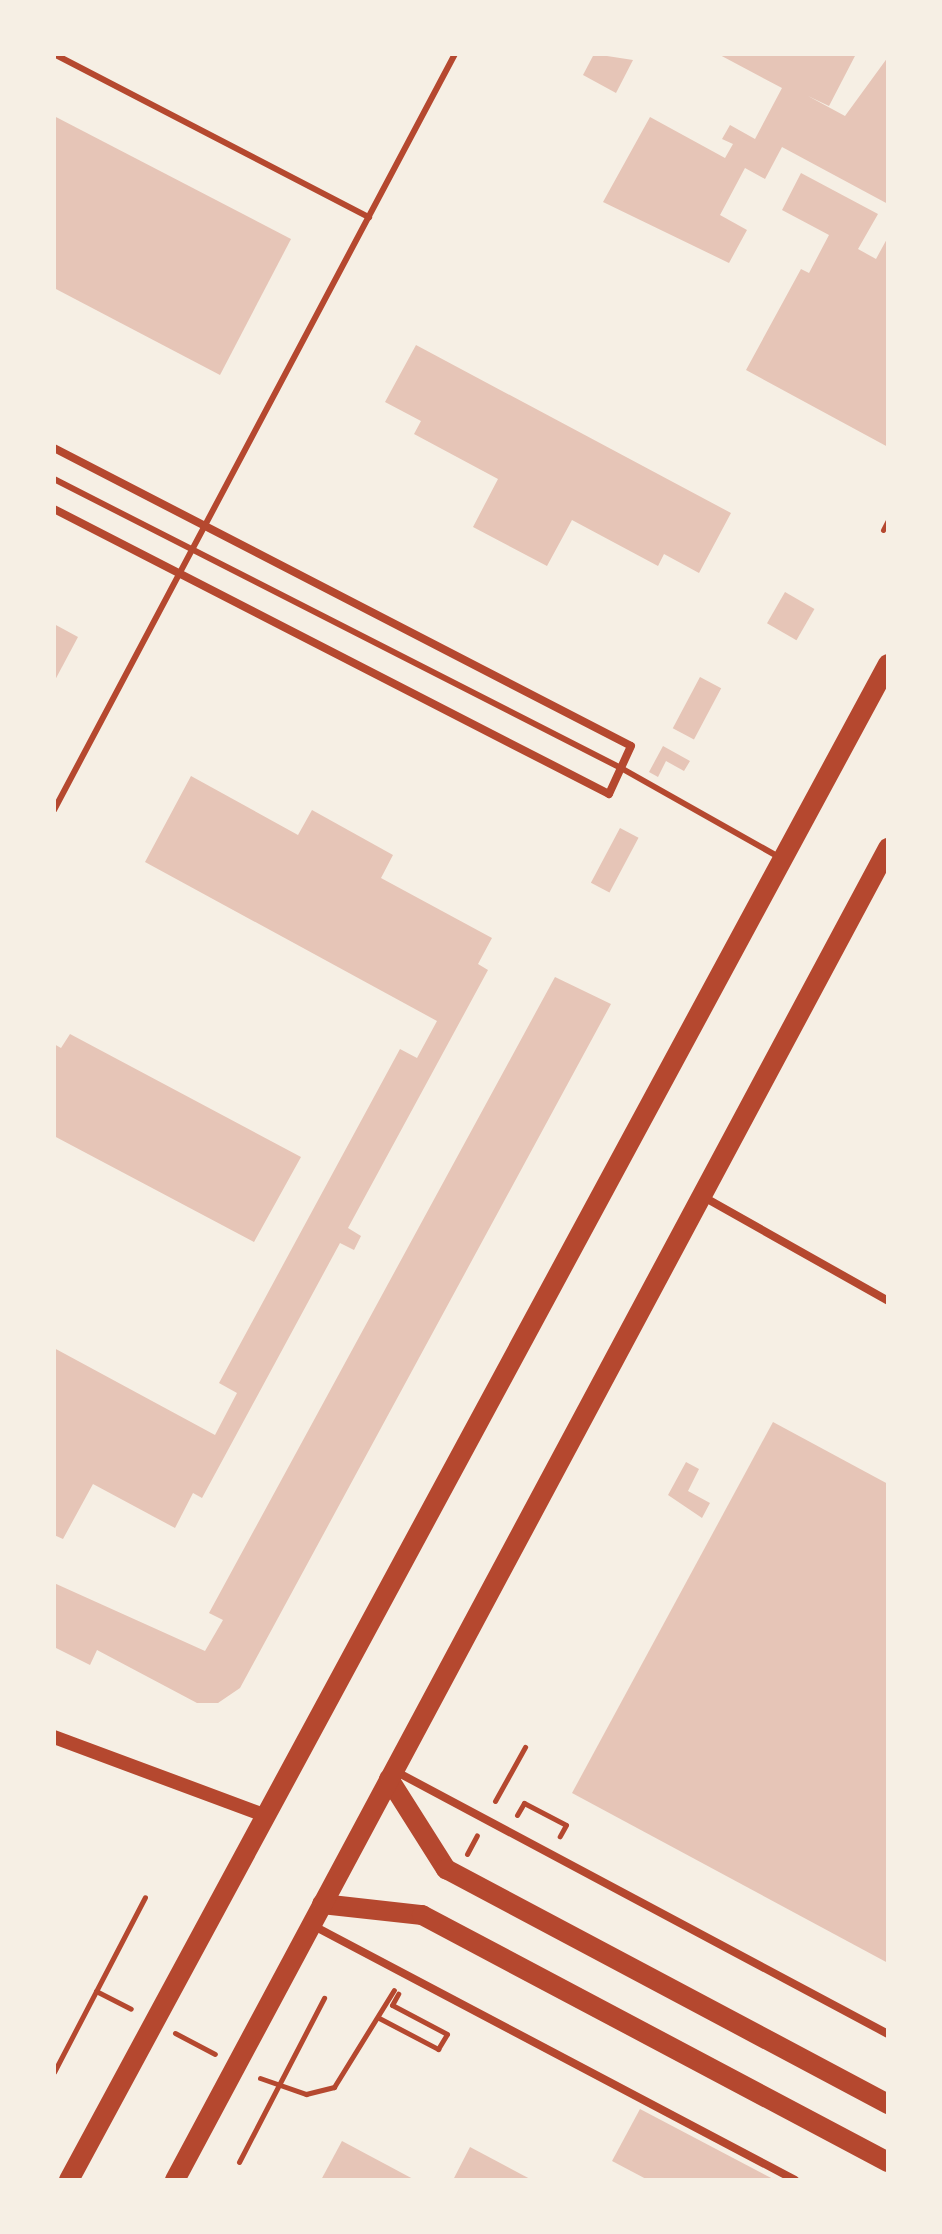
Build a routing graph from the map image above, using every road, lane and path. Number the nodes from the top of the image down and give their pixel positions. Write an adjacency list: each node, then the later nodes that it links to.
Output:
1 (54, 54): 3 (lane)
2 (455, 54): 3 (lane)
3 (369, 217): 8 (lane)
4 (54, 448): 8 (street)
5 (54, 479): 10 (lane)
6 (54, 509): 11 (street)
7 (888, 520): 9 (path)
8 (207, 526): 10 (lane); 13 (street)
9 (883, 530)
10 (192, 551): 11 (lane); 13 (lane)
11 (180, 573): 13 (street); 14 (lane)
12 (888, 664): 16 (main road)
13 (621, 768): 16 (lane)
14 (54, 810)
15 (888, 848): 17 (main road)
16 (784, 860): 23 (main road)
17 (701, 1195): 18 (street); 21 (main road)
18 (888, 1301)
19 (54, 1737): 23 (street)
20 (525, 1747): 22 (path)
21 (391, 1774): 27 (main road); 36 (street); 41 (main road)
22 (493, 1805)
23 (261, 1814): 44 (main road)
24 (486, 1818): 25 (path)
25 (464, 1858)
26 (145, 1897): 30 (path)
27 (322, 1904): 28 (main road); 43 (main road)
28 (312, 1924): 45 (main road); 46 (street)
29 (400, 1978): 34 (path)
30 (96, 1991): 33 (path); 38 (path)
31 (324, 1998): 40 (path)
32 (392, 2005): 34 (path)
33 (138, 2013)
34 (379, 2018): 40 (path)
35 (166, 2028): 37 (path)
36 (888, 2034)
37 (222, 2058)
38 (54, 2072)
39 (250, 2073): 40 (path)
40 (278, 2087): 42 (path)
41 (888, 2104)
42 (239, 2162)
43 (888, 2162)
44 (69, 2180)
45 (175, 2180)
46 (795, 2180)

